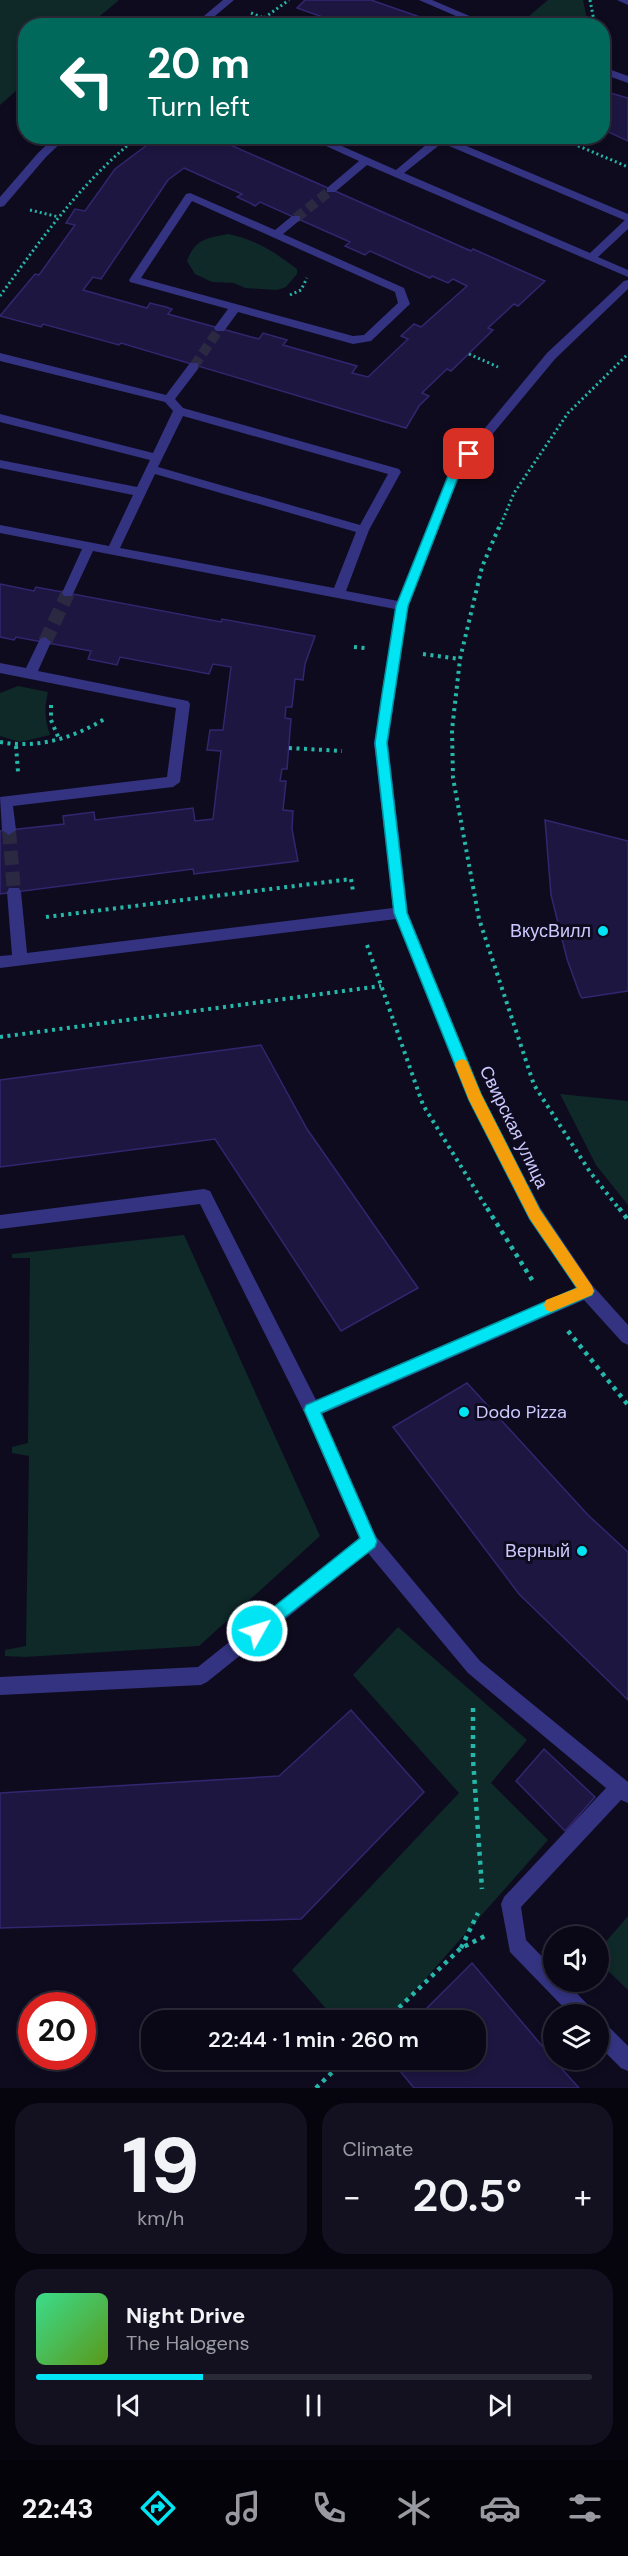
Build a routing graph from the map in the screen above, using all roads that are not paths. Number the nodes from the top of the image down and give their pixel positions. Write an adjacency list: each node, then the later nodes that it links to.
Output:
1 (228, 0): 5 (street)
2 (424, 0): 6 (street)
3 (622, 0): 4 (street)
4 (628, 2)
5 (206, 18)
6 (469, 18)
7 (610, 73): 8 (street)
8 (628, 80)
9 (54, 144): 16 (street)
10 (327, 144): 13 (street)
11 (432, 144): 14 (street)
12 (456, 144): 18 (street)
13 (366, 161): 14 (street); 15 (street)
14 (397, 174): 21 (street)
15 (331, 190)
16 (0, 204)
17 (296, 218): 20 (street)
18 (628, 218)
19 (628, 223): 21 (street)
20 (276, 234): 24 (street); 24 (street)
21 (591, 258): 22 (street)
22 (628, 274)
23 (628, 283): 40 (street, Свирская улица)
24 (235, 308): 25 (street)
25 (220, 328)
26 (0, 357): 28 (street)
27 (194, 366): 28 (street)
28 (170, 399): 29 (street)
29 (180, 411): 32 (street); 35 (street)
30 (0, 418): 32 (street)
31 (0, 464): 33 (street)
32 (154, 464): 33 (street); 35 (street)
33 (141, 492): 37 (street)
34 (0, 529): 36 (street)
35 (363, 530): 39 (street)
36 (89, 547): 37 (street); 38 (street)
37 (112, 552): 39 (street)
38 (68, 593)
39 (338, 594): 40 (street)
40 (402, 606): 47 (street, Свирская улица)
41 (45, 642): 43 (street)
42 (0, 668): 43 (street)
43 (30, 674): 44 (street)
44 (3, 802): 45 (street)
45 (9, 830)
46 (14, 892): 48 (street)
47 (401, 913): 48 (street); 51 (street, Свирская улица)
48 (20, 960): 49 (street)
49 (0, 962)
50 (0, 1222): 53 (street)
51 (587, 1291): 52 (street, Свирская улица); 53 (street)
52 (628, 1337)
53 (312, 1410): 54 (street)
54 (369, 1541): 55 (street); 56 (street)
55 (0, 1686)
56 (624, 1790): 57 (street)
57 (573, 2004)
58 (609, 2041): 59 (street)
59 (628, 2061)

